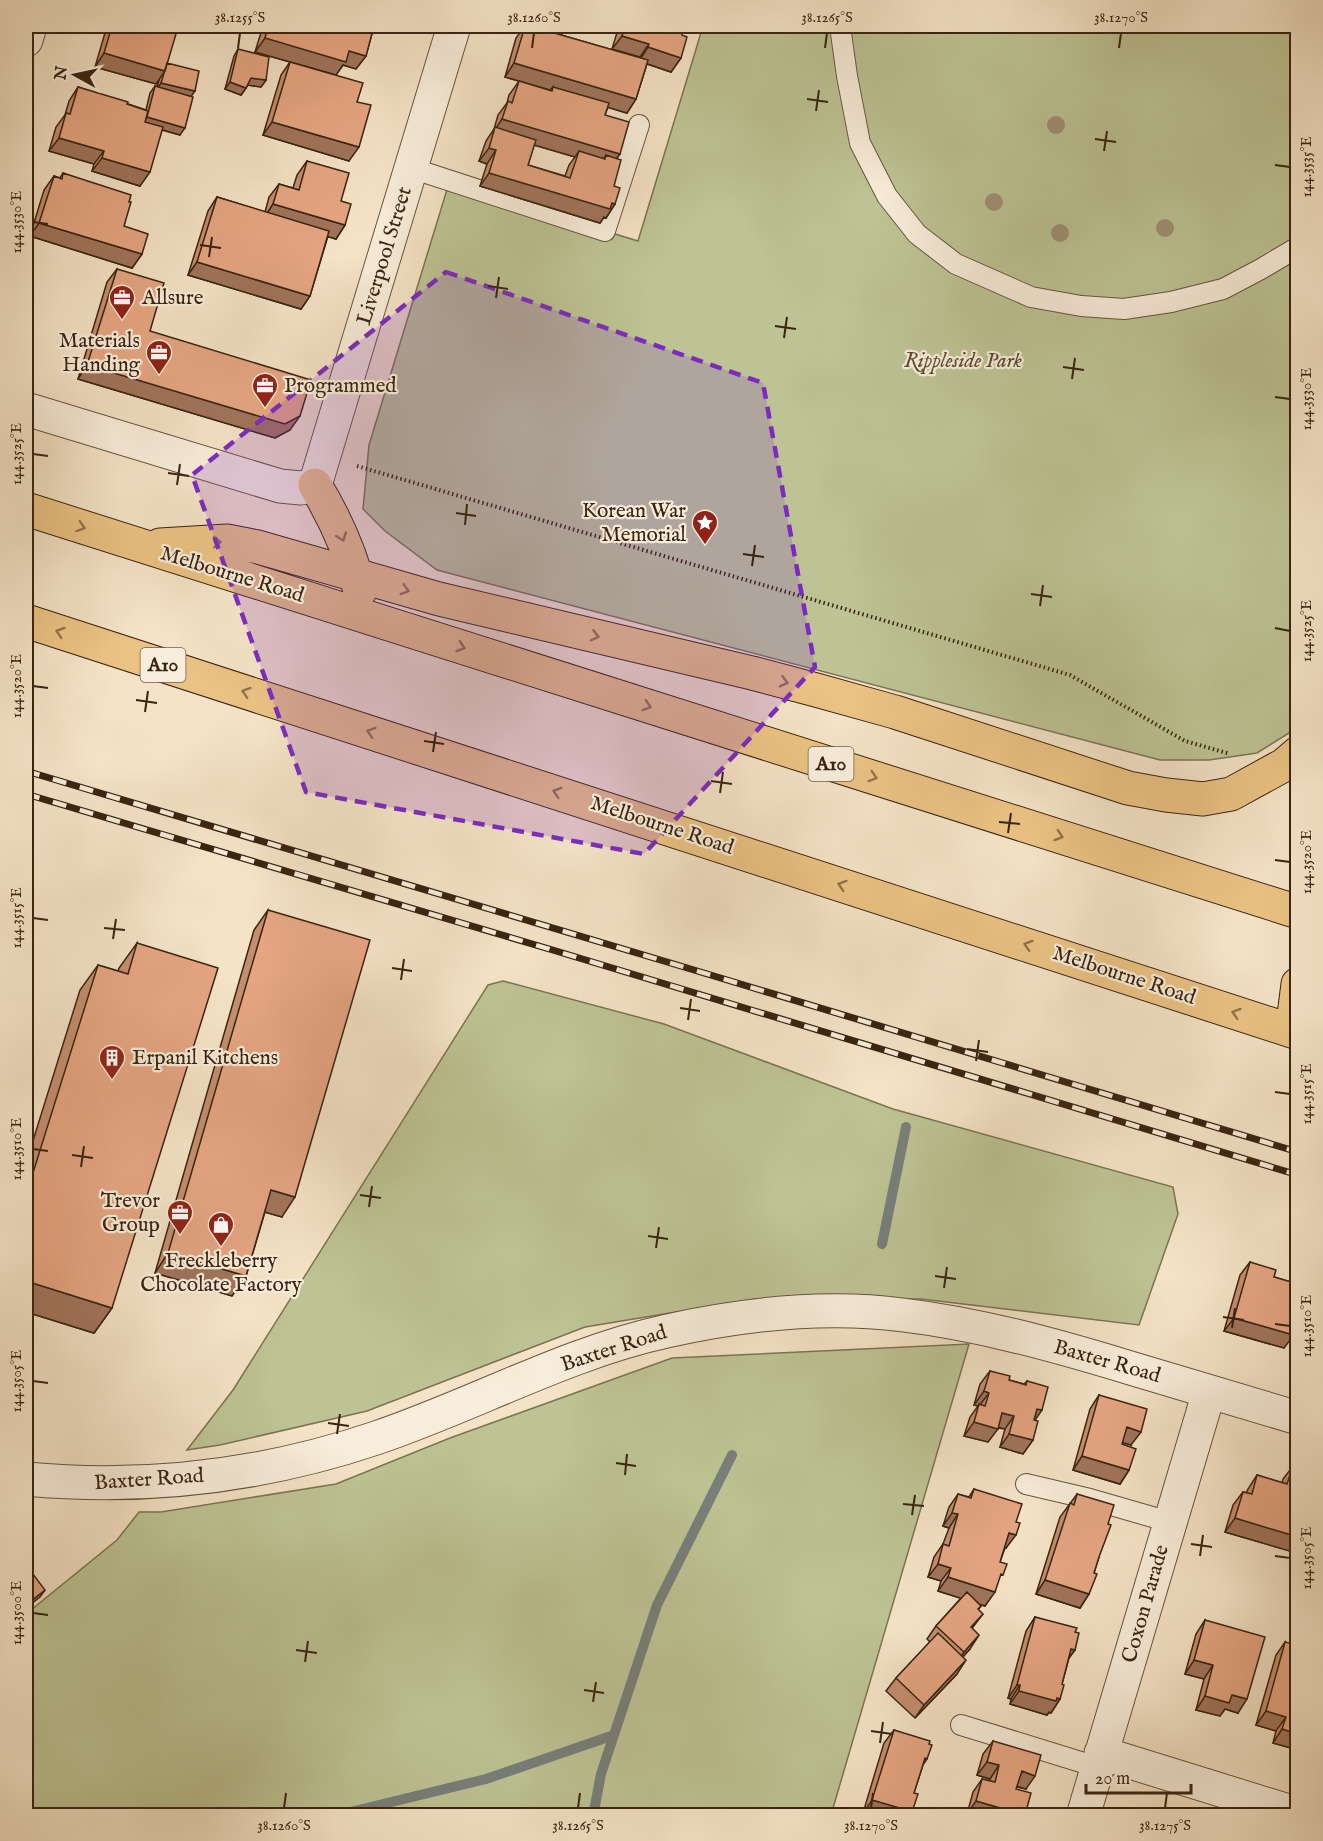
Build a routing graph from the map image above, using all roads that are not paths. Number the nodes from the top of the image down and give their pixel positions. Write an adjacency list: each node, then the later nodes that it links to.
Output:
1 (30, 26): 4 (street)
2 (454, 26): 6 (street, Liverpool Street)
3 (840, 26): 7 (lane)
4 (26, 40)
5 (639, 124): 6 (lane)
6 (411, 168): 9 (street, Liverpool Street)
7 (1298, 247)
8 (26, 409): 9 (street)
9 (320, 471): 12 (highway, one-way to 12)
10 (26, 509): 11 (highway, Melbourne Road / A10, one-way to 11)
11 (138, 546): 12 (highway, one-way to 12); 13 (highway, Melbourne Road / A10)
12 (356, 575): 13 (highway); 15 (highway, one-way to 15)
13 (365, 616): 16 (highway, Melbourne Road / A10, one-way to 16)
14 (26, 621): 18 (highway, Melbourne Road / A10, one-way to 14)
15 (1298, 753)
16 (1298, 912)
17 (1298, 984): 18 (highway)
18 (1296, 1029)
19 (1209, 1392): 20 (street, Baxter Road); 21 (street, Baxter Road); 23 (street, Coxon Parade)
20 (1298, 1418)
21 (26, 1479)
22 (1026, 1484): 23 (lane)
23 (1170, 1522): 25 (street, Coxon Parade)
24 (961, 1725): 25 (lane)
25 (1099, 1760): 26 (street); 27 (street, Coxon Parade)
26 (1298, 1814)
27 (1083, 1815)

